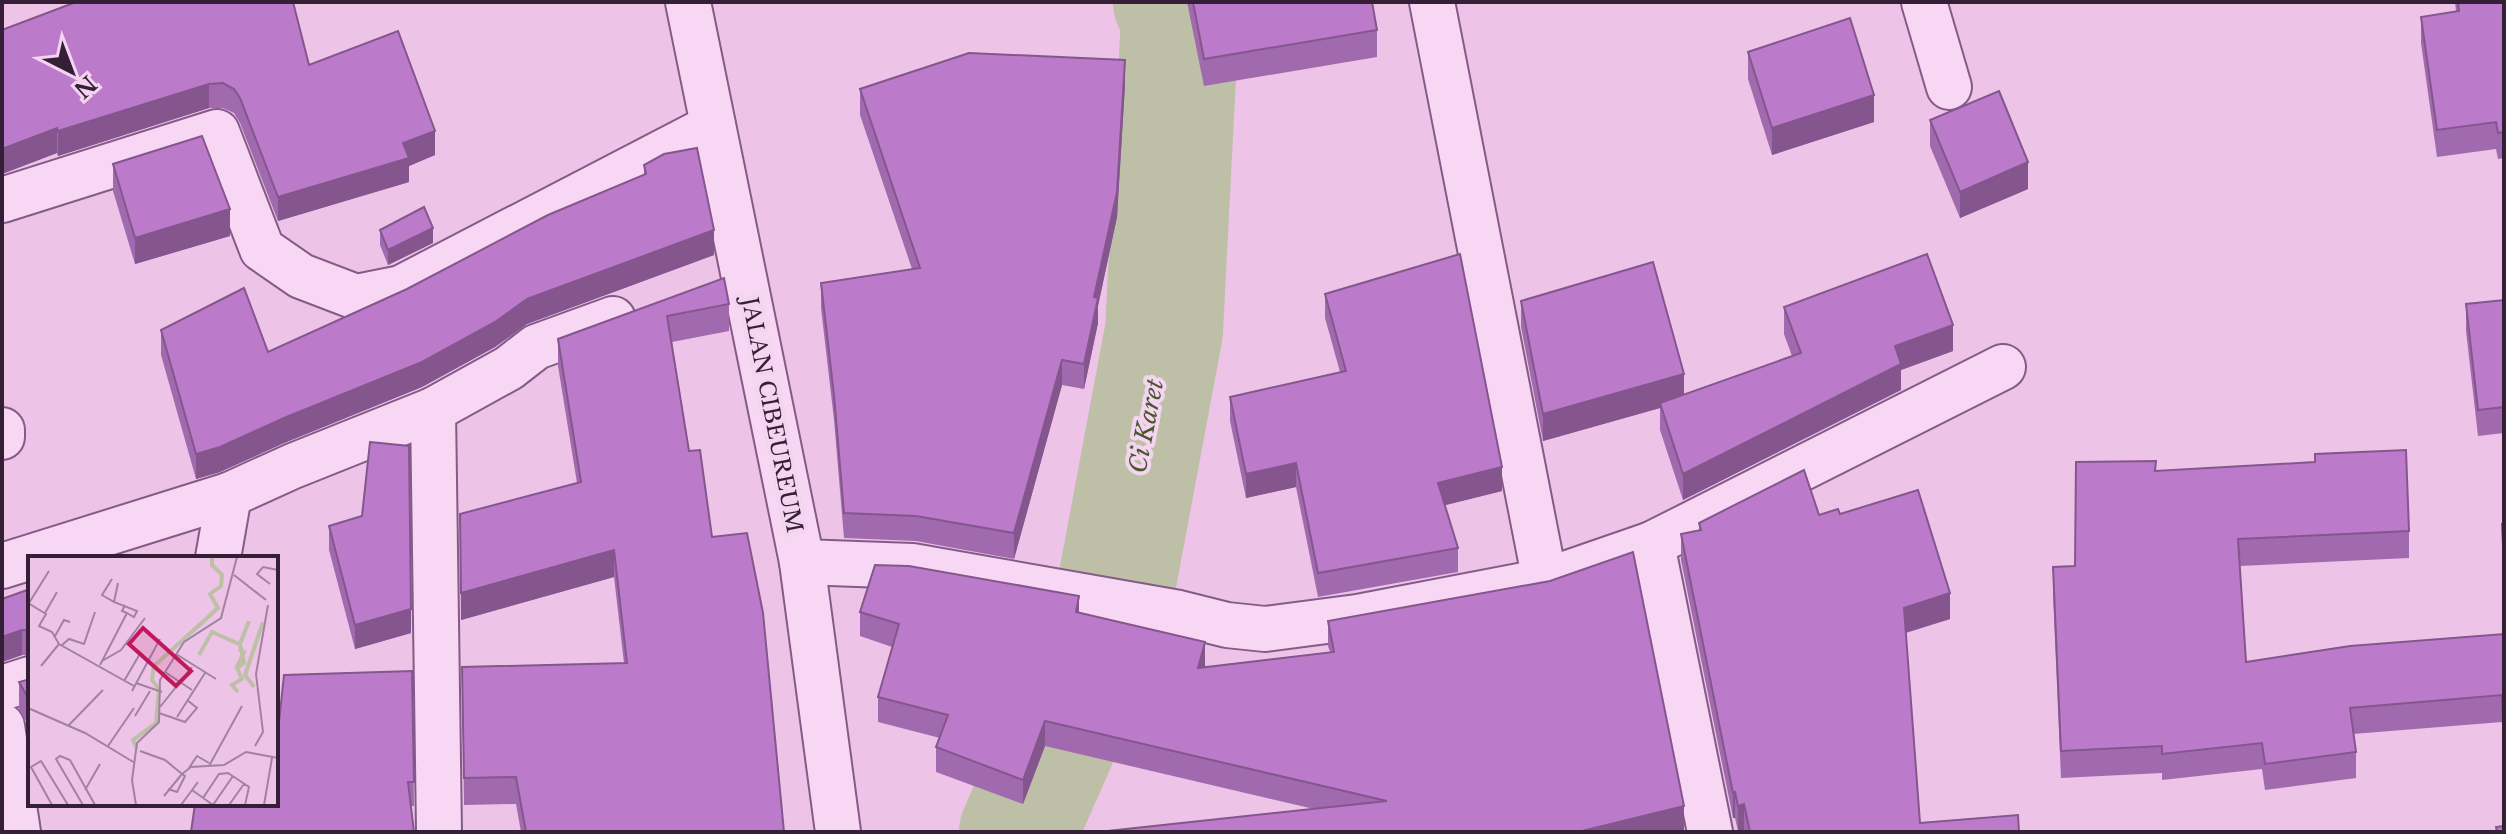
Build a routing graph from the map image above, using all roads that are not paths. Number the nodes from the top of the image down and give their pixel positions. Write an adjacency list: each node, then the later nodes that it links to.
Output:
1 (688, 2): 5 (street, JALAN CIBEUREUM)
2 (1432, 2): 21 (street)
3 (1924, 2): 4 (street)
4 (1949, 87)
5 (713, 126): 6 (street); 7 (street, JALAN CIBEUREUM)
6 (2, 200)
7 (743, 271): 8 (street); 19 (street, JALAN CIBEUREUM)
8 (699, 287)
9 (655, 304): 11 (street)
10 (2003, 367): 15 (street)
11 (433, 410): 14 (street); 26 (street)
12 (2, 430): 13 (street)
13 (2, 437)
14 (229, 495): 16 (street); 17 (street)
15 (1652, 544): 21 (street); 28 (street)
16 (34, 556)
17 (218, 556)
18 (28, 558): 20 (street)
19 (802, 562): 21 (street); 27 (street, JALAN CIBEUREUM)
20 (2, 566)
21 (1545, 581)
22 (28, 680): 23 (street)
23 (2, 688)
24 (2, 726): 25 (street)
25 (18, 832)
26 (439, 832)
27 (838, 832)
28 (1710, 832)

